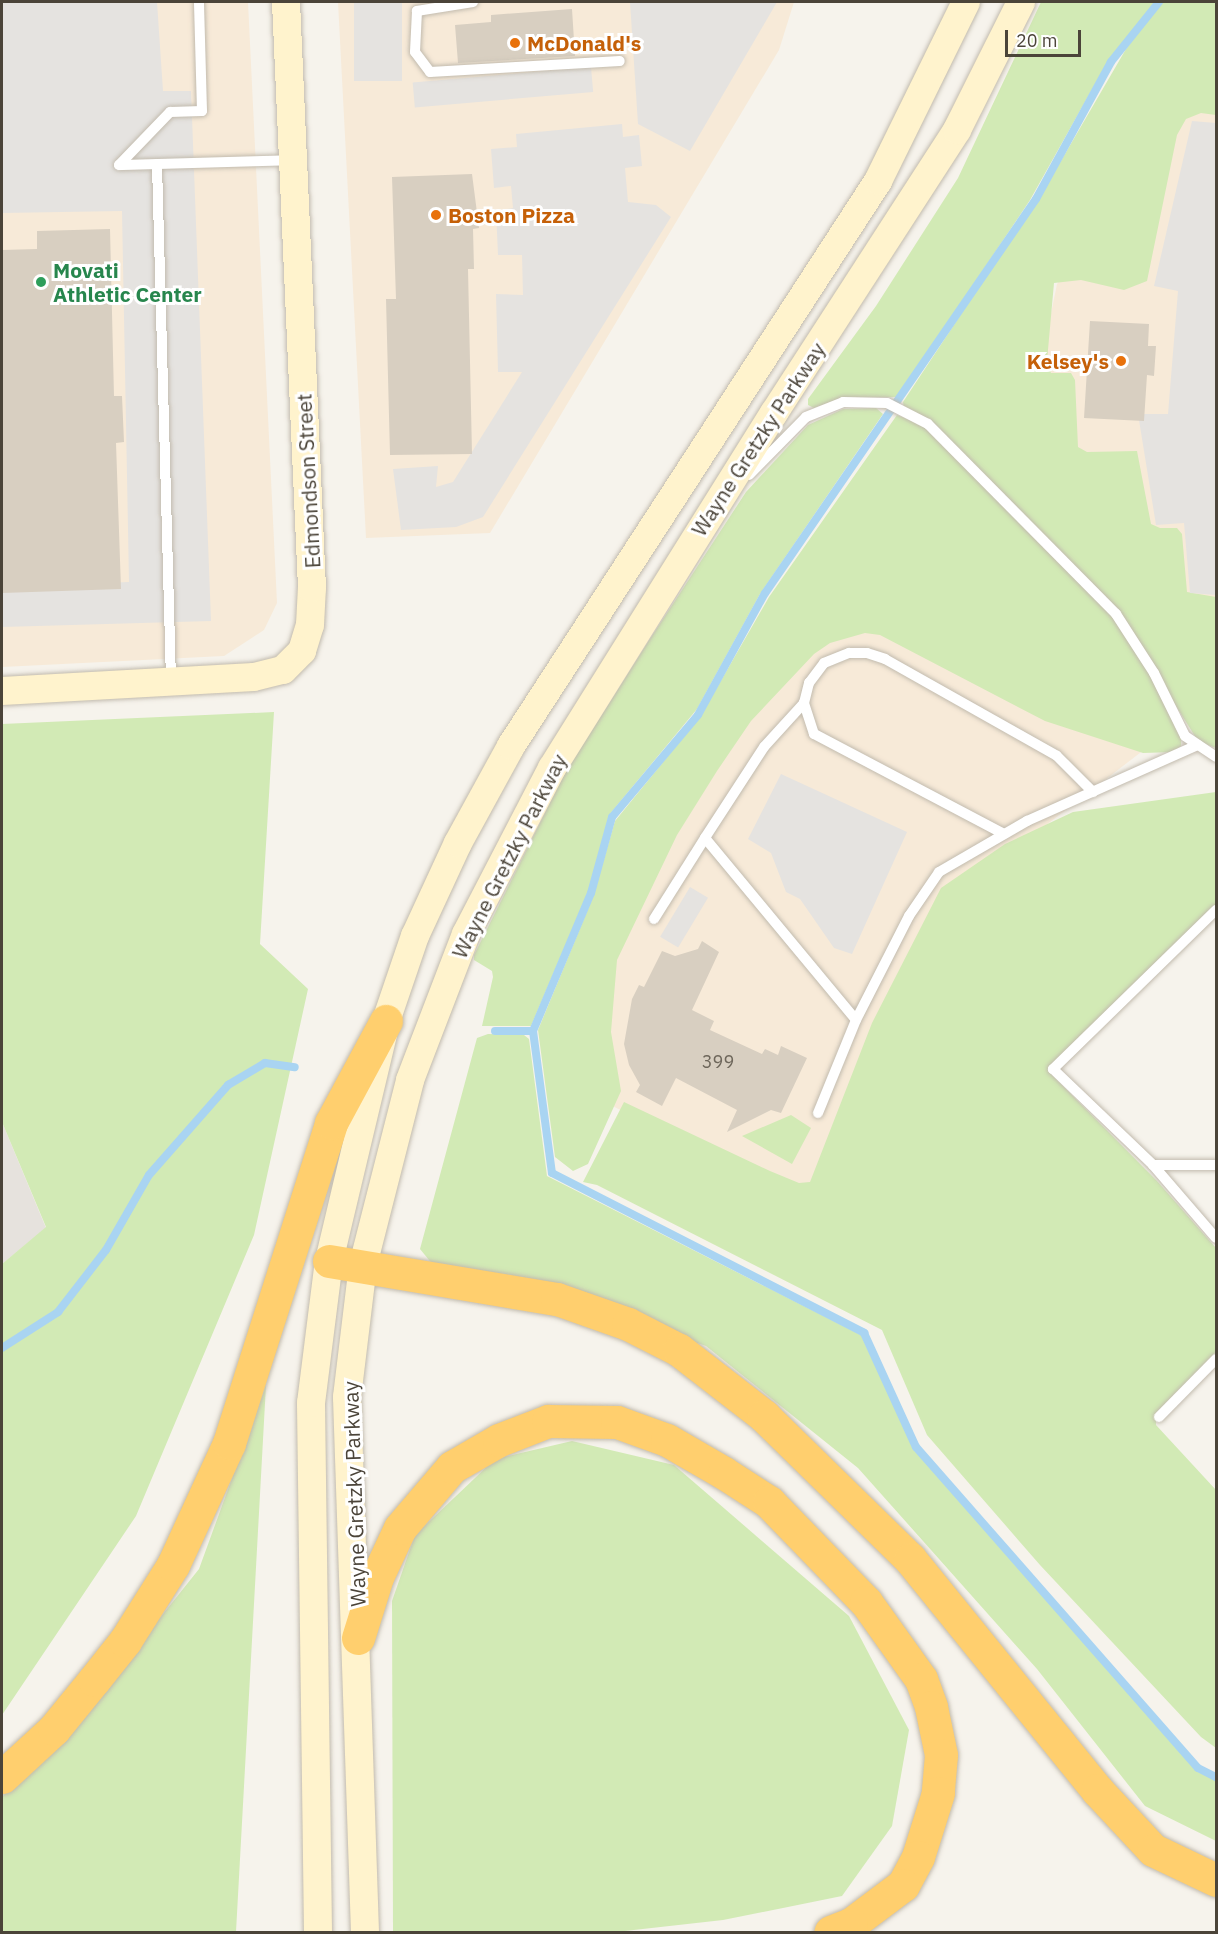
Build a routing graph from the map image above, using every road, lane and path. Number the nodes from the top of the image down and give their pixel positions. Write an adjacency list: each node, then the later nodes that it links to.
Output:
1 (199, 2): 8 (lane)
2 (286, 2): 7 (main road, Edmondson Street)
3 (474, 2): 6 (lane)
4 (966, 2): 21 (main road, Wayne Gretzky Parkway)
5 (1021, 2): 9 (main road, Wayne Gretzky Parkway)
6 (620, 62)
7 (293, 160): 8 (lane); 10 (main road, Edmondson Street)
8 (157, 164): 10 (lane)
9 (708, 516): 13 (lane); 27 (main road, Wayne Gretzky Parkway)
10 (171, 682): 11 (main road, Edmondson Street)
11 (2, 691)
12 (804, 703): 15 (lane); 16 (lane); 17 (lane)
13 (1198, 745): 14 (lane); 15 (lane)
14 (1216, 757)
15 (1093, 792): 16 (lane)
16 (1004, 834): 20 (lane)
17 (705, 838): 19 (lane); 20 (lane)
18 (1216, 910): 23 (lane)
19 (654, 919)
20 (856, 1020): 22 (lane)
21 (386, 1021): 26 (main road, Wayne Gretzky Parkway); 31 (highway)
22 (818, 1113)
23 (1153, 1165): 24 (lane); 25 (lane)
24 (1216, 1166)
25 (1216, 1238)
26 (329, 1261): 27 (highway); 33 (main road, Wayne Gretzky Parkway)
27 (363, 1265): 30 (main road, Wayne Gretzky Parkway); 32 (highway)
28 (1216, 1359): 29 (lane)
29 (1159, 1417)
30 (358, 1638): 34 (main road, Wayne Gretzky Parkway); 35 (highway)
31 (2, 1778)
32 (1216, 1880)
33 (317, 1921)
34 (365, 1927)
35 (830, 1932)

